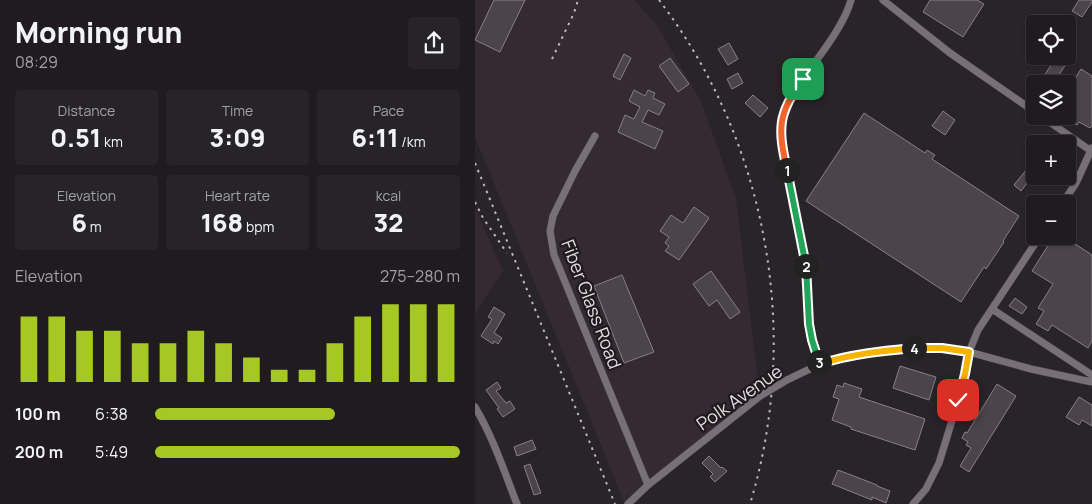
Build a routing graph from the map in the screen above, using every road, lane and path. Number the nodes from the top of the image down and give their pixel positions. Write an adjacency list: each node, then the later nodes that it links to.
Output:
1 (851, 0): 11 (street)
2 (883, 0): 3 (street)
3 (1026, 106)
4 (1054, 125): 6 (street)
5 (595, 136): 15 (street, Fiber Glass Road)
6 (1091, 150): 7 (street)
7 (1068, 195)
8 (1034, 245): 9 (street)
9 (992, 310): 10 (street); 12 (street)
10 (969, 352): 11 (street, Polk Avenue); 13 (street, Polk Avenue); 18 (street)
11 (820, 364): 15 (street, Polk Avenue, bridge)
12 (1092, 375)
13 (1092, 382)
14 (475, 407): 16 (street)
15 (648, 485): 17 (street, Polk Avenue)
16 (517, 504)
17 (628, 504)
18 (913, 504)

